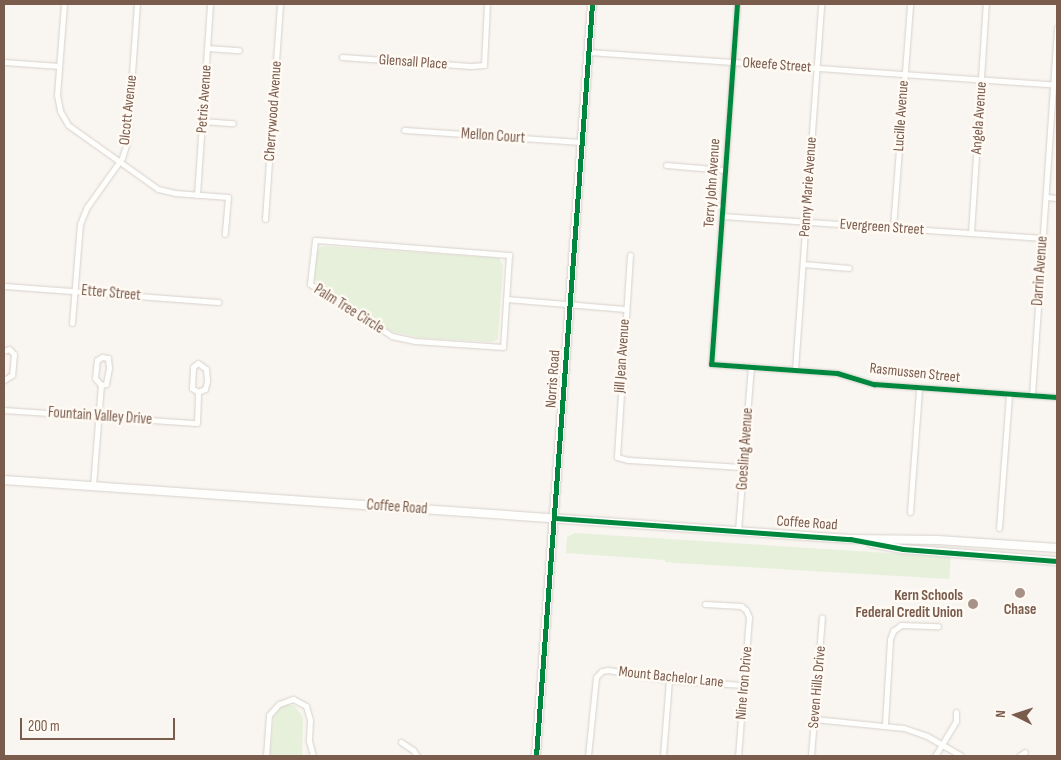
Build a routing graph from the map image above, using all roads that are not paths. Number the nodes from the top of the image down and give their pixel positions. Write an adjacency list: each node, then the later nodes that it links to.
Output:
1 (64, 4): 18 (street)
2 (137, 4): 27 (street, Olcott Avenue)
3 (210, 4): 12 (street, Petris Avenue)
4 (280, 4): 34 (street, Cherrywood Avenue)
5 (487, 4): 15 (street, Glensall Place)
6 (592, 4): 14 (main road, Norris Road)
7 (737, 4): 17 (street, Terry John Avenue)
8 (821, 4): 19 (street, Penny Marie Avenue)
9 (910, 4): 20 (street, Lucille Avenue)
10 (986, 4): 21 (street, Angela Avenue)
11 (1057, 28): 22 (street, Darrin Avenue)
12 (207, 48): 13 (street); 23 (street, Petris Avenue)
13 (239, 50)
14 (589, 52): 17 (street, Okeefe Street); 26 (main road, Norris Road)
15 (342, 57)
16 (4, 62): 18 (street)
17 (732, 62): 19 (street, Okeefe Street); 29 (street, Terry John Avenue)
18 (59, 66): 27 (street)
19 (816, 68): 20 (street, Okeefe Street); 35 (street, Penny Marie Avenue)
20 (904, 74): 21 (street, Okeefe Street); 36 (street, Lucille Avenue)
21 (981, 80): 22 (street); 37 (street, Angela Avenue)
22 (1055, 84): 31 (street, Darrin Avenue)
23 (202, 121): 24 (street); 30 (street, Petris Avenue)
24 (233, 123)
25 (404, 130): 26 (street, Mellon Court)
26 (582, 142): 47 (main road, Norris Road)
27 (119, 163): 30 (street); 44 (street, Olcott Avenue)
28 (666, 166): 29 (street)
29 (725, 170): 33 (street, Terry John Avenue)
30 (197, 195): 38 (street)
31 (1046, 198): 32 (street); 39 (street, Darrin Avenue)
32 (1057, 198)
33 (722, 216): 35 (street, Evergreen Street); 51 (street, Terry John Avenue)
34 (265, 219)
35 (806, 221): 36 (street, Evergreen Street); 41 (street, Penny Marie Avenue)
36 (893, 227): 37 (street, Evergreen Street)
37 (971, 233): 39 (street, Evergreen Street)
38 (225, 234)
39 (1043, 238): 59 (street, Darrin Avenue)
40 (630, 255): 48 (street, Jill Jean Avenue)
41 (803, 264): 42 (street); 53 (street, Penny Marie Avenue)
42 (849, 268)
43 (4, 286): 44 (street, Etter Street)
44 (75, 290): 46 (street, Etter Street); 49 (street, Olcott Avenue)
45 (506, 299): 45 (street, Palm Tree Circle); 47 (street)
46 (218, 302)
47 (571, 305): 48 (street); 67 (main road, Norris Road)
48 (626, 309): 63 (street, Jill Jean Avenue)
49 (72, 323)
50 (4, 351): 54 (street)
51 (711, 364): 52 (street, Rasmussen Street)
52 (751, 367): 53 (street, Rasmussen Street); 63 (street, Goesling Avenue)
53 (795, 370): 56 (street, Rasmussen Street)
54 (4, 381)
55 (101, 385): 55 (street); 62 (street)
56 (919, 388): 58 (street, Rasmussen Street); 66 (street)
57 (198, 392): 57 (street); 62 (street, Fountain Valley Drive)
58 (1009, 394): 59 (street, Rasmussen Street); 68 (street)
59 (1032, 396): 60 (street, Rasmussen Street)
60 (1057, 397)
61 (4, 410): 62 (street, Fountain Valley Drive)
62 (98, 416): 65 (street)
63 (743, 467): 69 (street, Goesling Avenue)
64 (4, 480): 65 (main road, Coffee Road)
65 (93, 486): 67 (main road, Coffee Road)
66 (910, 512)
67 (555, 518): 69 (main road, Coffee Road); 87 (main road, Norris Road)
68 (1000, 528)
69 (738, 531): 70 (main road, Coffee Road)
70 (850, 539): 71 (main road, Coffee Road); 72 (main road, Coffee Road)
71 (1057, 548)
72 (1057, 561)
73 (705, 604): 77 (street, Nine Iron Drive)
74 (822, 617): 79 (street, Seven Hills Drive)
75 (938, 626): 80 (street)
76 (669, 680): 77 (street, Mount Bachelor Lane); 88 (street, Mount Bachelor Lane); 89 (street)
77 (744, 685): 90 (street, Nine Iron Drive)
78 (956, 712): 82 (street)
79 (814, 719): 80 (street); 91 (street, Seven Hills Drive)
80 (885, 724): 82 (street)
81 (401, 742): 86 (street)
82 (942, 745): 92 (street); 93 (street)
83 (1025, 752): 94 (street)
84 (266, 756): 85 (street)
85 (313, 756)
86 (417, 756)
87 (536, 756)
88 (588, 756)
89 (663, 756)
90 (738, 756)
91 (810, 756)
92 (935, 756)
93 (961, 756)
94 (1018, 756)

